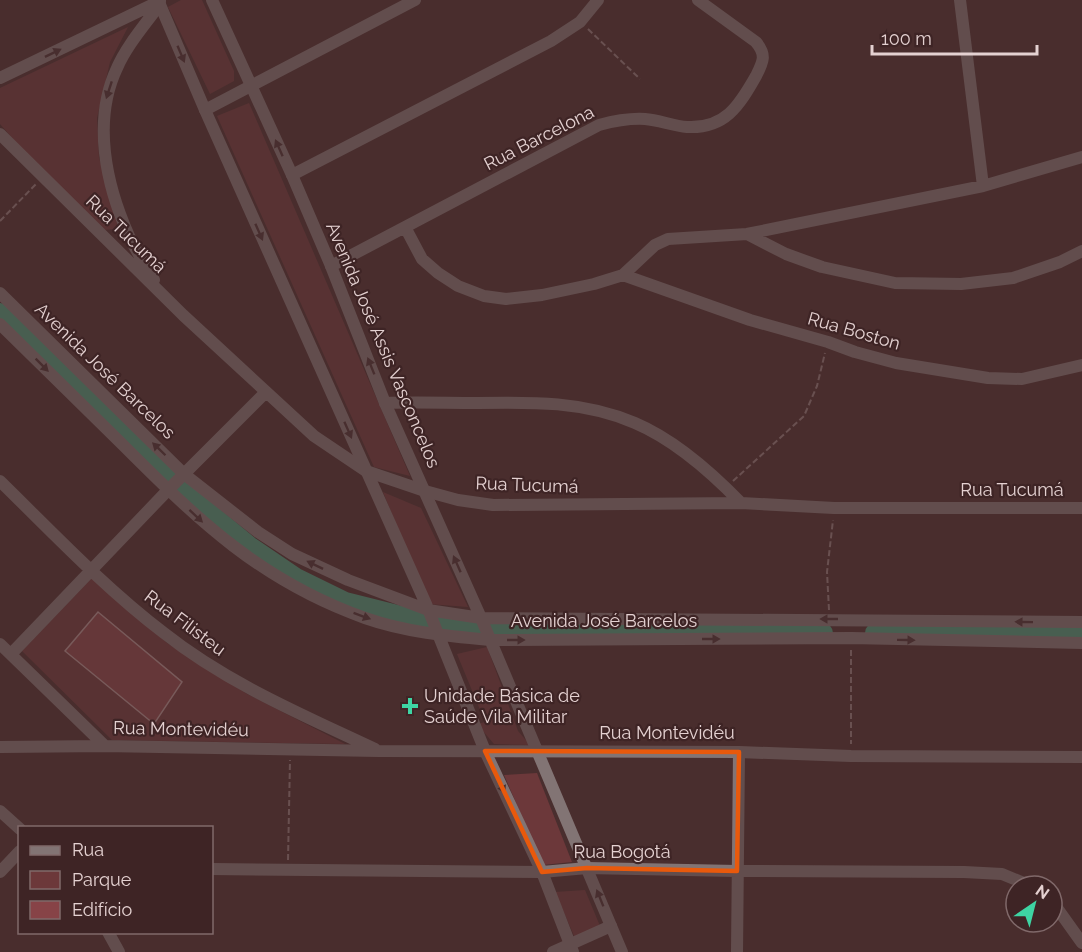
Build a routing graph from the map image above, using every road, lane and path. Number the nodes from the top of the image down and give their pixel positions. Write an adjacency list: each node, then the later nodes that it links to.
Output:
1 (212, 0): 10 (street, Avenida José Assis Vasconcelos)
2 (414, 0): 10 (street)
3 (598, 0): 7 (street)
4 (698, 0): 18 (street, Rua Barcelona)
5 (960, 0): 16 (street)
6 (160, 1): 8 (street, one-way to 6); 11 (street, one-way to 11); 20 (street, one-way to 20)
7 (580, 22): 9 (path); 14 (street)
8 (0, 78)
9 (640, 79)
10 (252, 86): 11 (street); 14 (street, Avenida José Assis Vasconcelos, one-way to 10)
11 (205, 110): 32 (street, one-way to 32)
12 (0, 134): 15 (street, Rua Tucumá)
13 (1082, 157): 16 (street)
14 (292, 175): 23 (street, Avenida José Assis Vasconcelos)
15 (42, 178): 17 (path); 21 (street, Rua Tucumá)
16 (983, 186): 19 (street)
17 (0, 221)
18 (405, 227): 23 (street, Rua Barcelona); 24 (street)
19 (747, 234): 22 (street); 24 (street)
20 (129, 236): 21 (street); 26 (street)
21 (112, 244): 26 (street, Rua Tucumá)
22 (1082, 251)
23 (331, 266): 31 (street, Avenida José Assis Vasconcelos, one-way to 23)
24 (623, 275): 28 (street, Rua Boston)
25 (0, 293): 34 (street, Avenida José Barcelos, one-way to 25)
26 (160, 293): 30 (street, Rua Tucumá)
27 (0, 324): 34 (street, Avenida José Barcelos, one-way to 34)
28 (828, 342): 29 (street, Rua Boston); 35 (path)
29 (1082, 365)
30 (266, 392): 32 (street, Rua Tucumá); 34 (street)
31 (385, 403): 35 (street); 36 (street, Avenida José Assis Vasconcelos)
32 (366, 471): 36 (street, Rua Tucumá); 43 (street)
33 (0, 481): 40 (street, Rua Filisteu)
34 (176, 481): 40 (street); 43 (street, Avenida José Barcelos, one-way to 34); 43 (street, Avenida José Barcelos, one-way to 43)
35 (726, 487): 37 (street)
36 (425, 491): 37 (street, Rua Tucumá); 44 (street, Avenida José Assis Vasconcelos, one-way to 36)
37 (741, 503): 38 (street, Rua Tucumá)
38 (834, 508): 39 (street, Rua Tucumá); 41 (path)
39 (1082, 508)
40 (90, 570): 48 (street); 52 (street, Rua Filisteu)
41 (829, 619): 42 (street, Avenida José Barcelos, one-way to 41); 44 (street, Avenida José Barcelos, one-way to 44)
42 (1082, 622)
43 (432, 623): 44 (street, Avenida José Barcelos); 44 (street, Avenida José Barcelos); 53 (street)
44 (485, 628): 45 (street, Avenida José Barcelos, one-way to 45); 54 (street, Avenida José Assis Vasconcelos)
45 (851, 638): 46 (street, Avenida José Barcelos, one-way to 46); 56 (path)
46 (1082, 643)
47 (0, 644): 48 (street)
48 (10, 654): 49 (street)
49 (105, 746): 50 (street, Rua Montevidéu); 51 (street, Rua Montevidéu)
50 (0, 747)
51 (291, 749): 52 (street, Rua Montevidéu); 63 (path)
52 (379, 751): 53 (street, Rua Montevidéu)
53 (485, 751): 54 (street, Rua Montevidéu); 65 (street, one-way to 65)
54 (537, 751): 55 (street, Rua Montevidéu); 61 (street, Avenida José Assis Vasconcelos)
55 (739, 752): 56 (street, Rua Montevidéu); 66 (street)
56 (851, 756): 57 (street, Rua Montevidéu)
57 (1082, 757)
58 (0, 810): 59 (street)
59 (18, 827)
60 (18, 853): 64 (street)
61 (587, 868): 65 (street, Rua Bogotá); 66 (street, Rua Bogotá); 69 (street, Avenida José Assis Vasconcelos, one-way to 61)
62 (213, 869): 63 (street, Rua Bogotá)
63 (287, 869): 65 (street, Rua Bogotá)
64 (0, 872)
65 (542, 872): 72 (street)
66 (737, 872): 67 (street, Rua Bogotá); 76 (street)
67 (1004, 875)
68 (1064, 918): 71 (street)
69 (611, 926): 72 (street); 75 (street, Avenida José Assis Vasconcelos)
70 (109, 934): 73 (street)
71 (1082, 943)
72 (572, 948): 74 (street)
73 (119, 952)
74 (553, 952)
75 (622, 952)
76 (737, 952)

